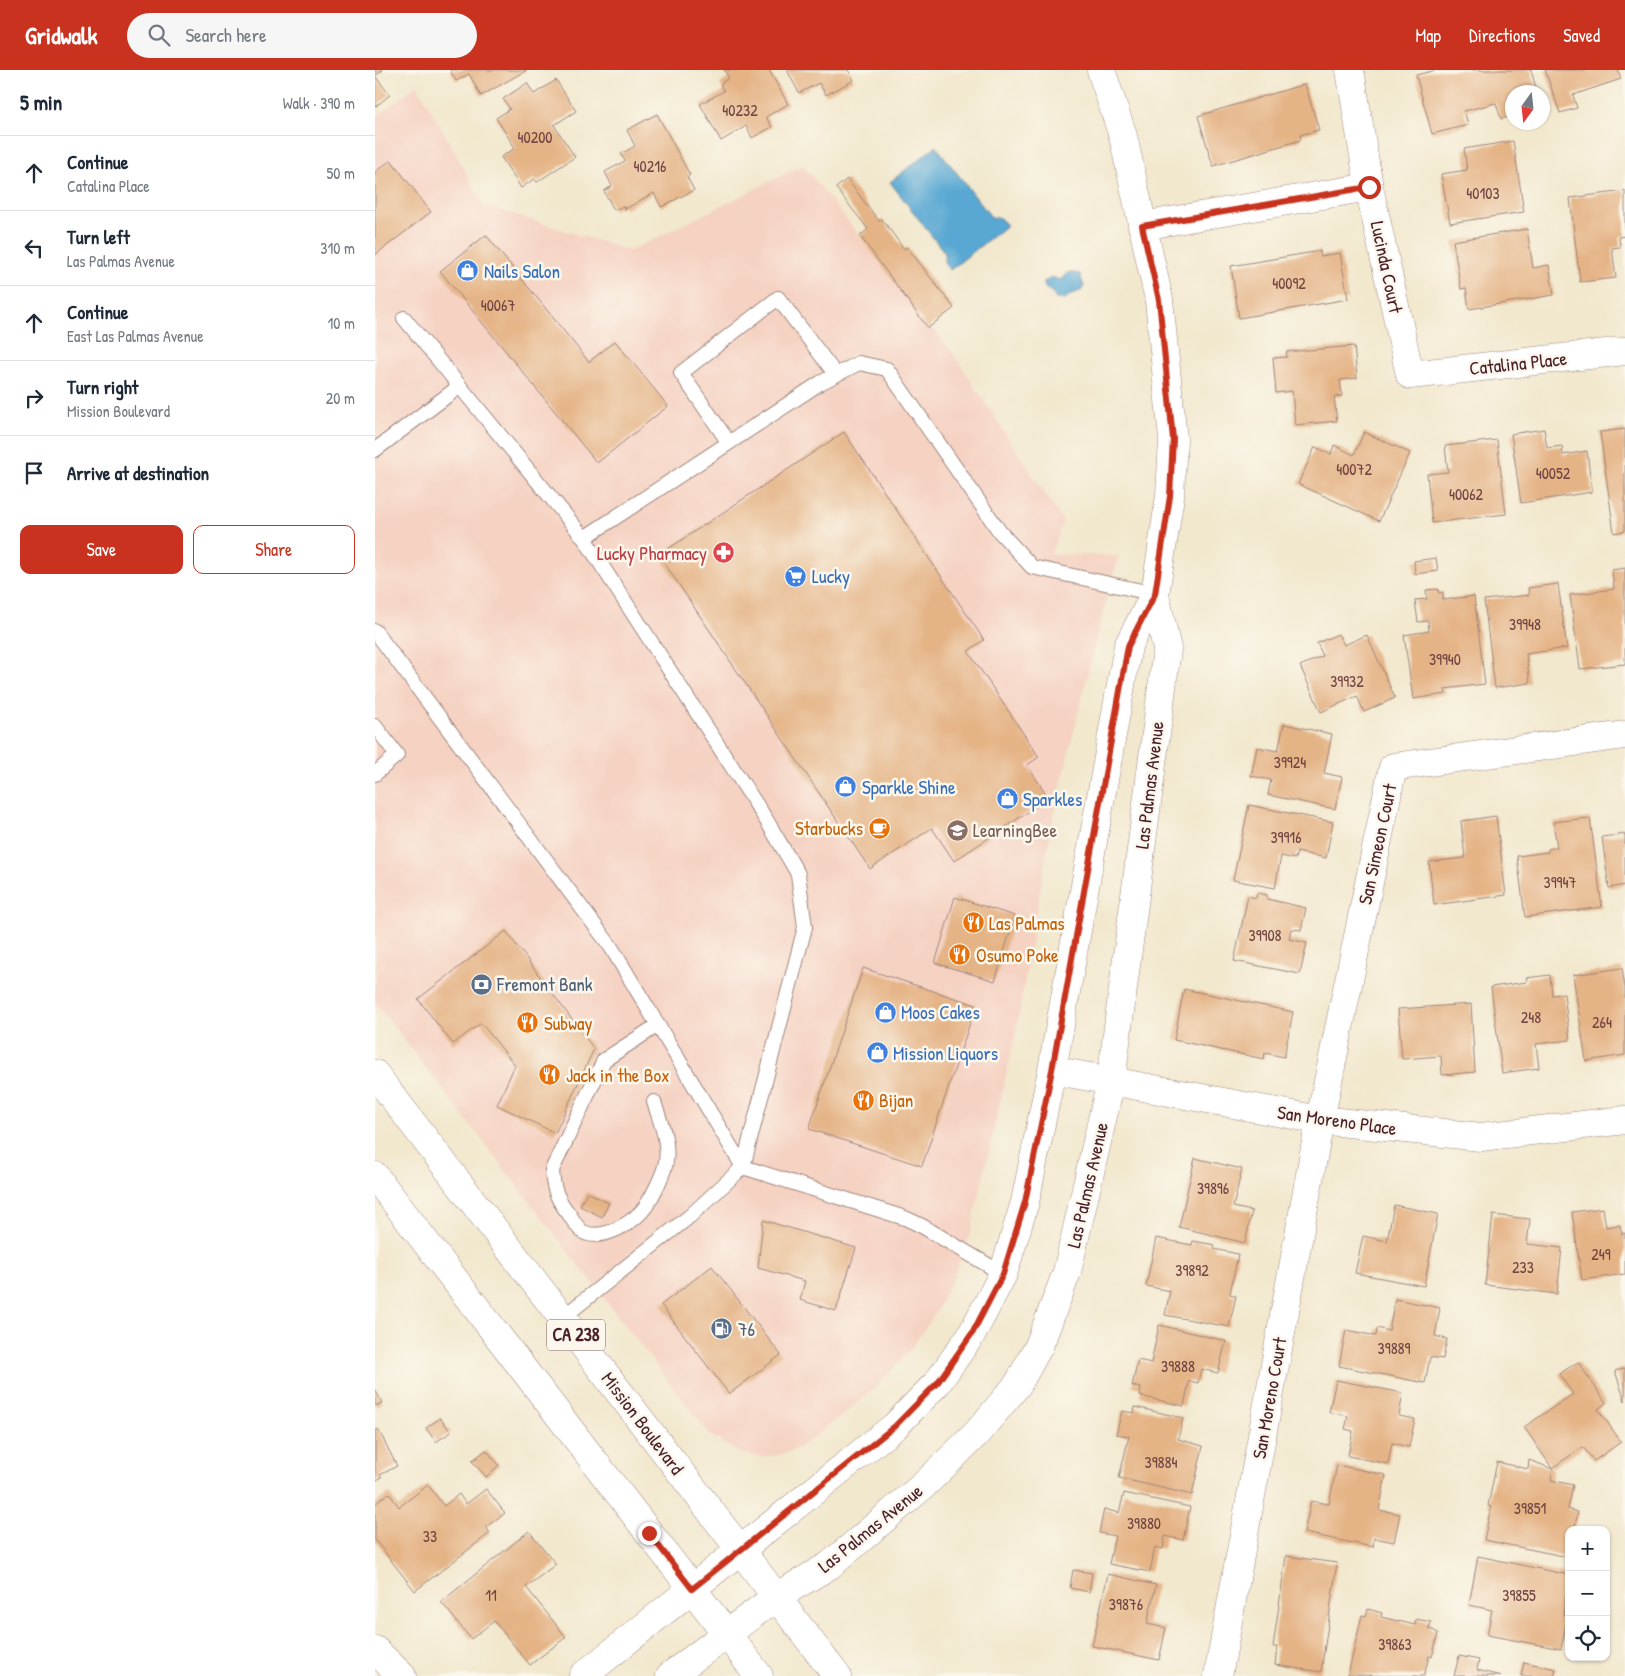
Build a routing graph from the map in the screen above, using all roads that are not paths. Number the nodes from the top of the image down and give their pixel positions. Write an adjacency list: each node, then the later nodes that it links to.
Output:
1 (1101, 70): 4 (street, Las Palmas Avenue)
2 (1350, 70): 3 (street, Lucinda Court)
3 (1369, 187): 4 (street); 8 (street, Lucinda Court)
4 (1142, 226): 13 (street, Las Palmas Avenue)
5 (404, 318): 9 (lane)
6 (1625, 351): 8 (street, Catalina Place)
7 (836, 375): 10 (lane); 10 (lane); 13 (lane)
8 (1410, 375)
9 (460, 386): 11 (lane); 12 (lane)
10 (729, 443): 12 (lane)
11 (375, 450)
12 (584, 538): 25 (lane)
13 (1155, 594): 19 (street, Las Palmas Avenue); 21 (street, Las Palmas Avenue)
14 (375, 631): 18 (lane)
15 (375, 726): 17 (lane)
16 (1625, 735): 23 (street, San Simeon Court)
17 (375, 774)
18 (658, 1025): 22 (lane); 25 (lane)
19 (1052, 1070): 21 (street, San Moreno Place); 27 (street, Las Palmas Avenue)
20 (375, 1074): 28 (street, Mission Boulevard / CA 238)
21 (1111, 1081): 23 (street, San Moreno Place); 31 (street, Las Palmas Avenue)
22 (654, 1102)
23 (1320, 1120): 24 (street, San Moreno Place); 39 (street, San Moreno Court)
24 (1625, 1120)
25 (743, 1167): 27 (lane); 28 (lane)
26 (375, 1176): 30 (street)
27 (1003, 1274): 29 (street, Las Palmas Avenue)
28 (562, 1318): 29 (street, Mission Boulevard / CA 238)
29 (740, 1550): 30 (street, Las Palmas Avenue); 31 (street, Mission Boulevard / CA 238)
30 (692, 1589): 32 (street); 35 (street, Las Palmas Avenue)
31 (776, 1597): 32 (street, Las Palmas Avenue); 38 (street, Mission Boulevard / CA 238)
32 (726, 1634): 36 (street, Las Palmas Avenue); 37 (street)
33 (375, 1650): 34 (street)
34 (402, 1676)
35 (583, 1676)
36 (670, 1676)
37 (759, 1676)
38 (837, 1676)
39 (1218, 1676)

